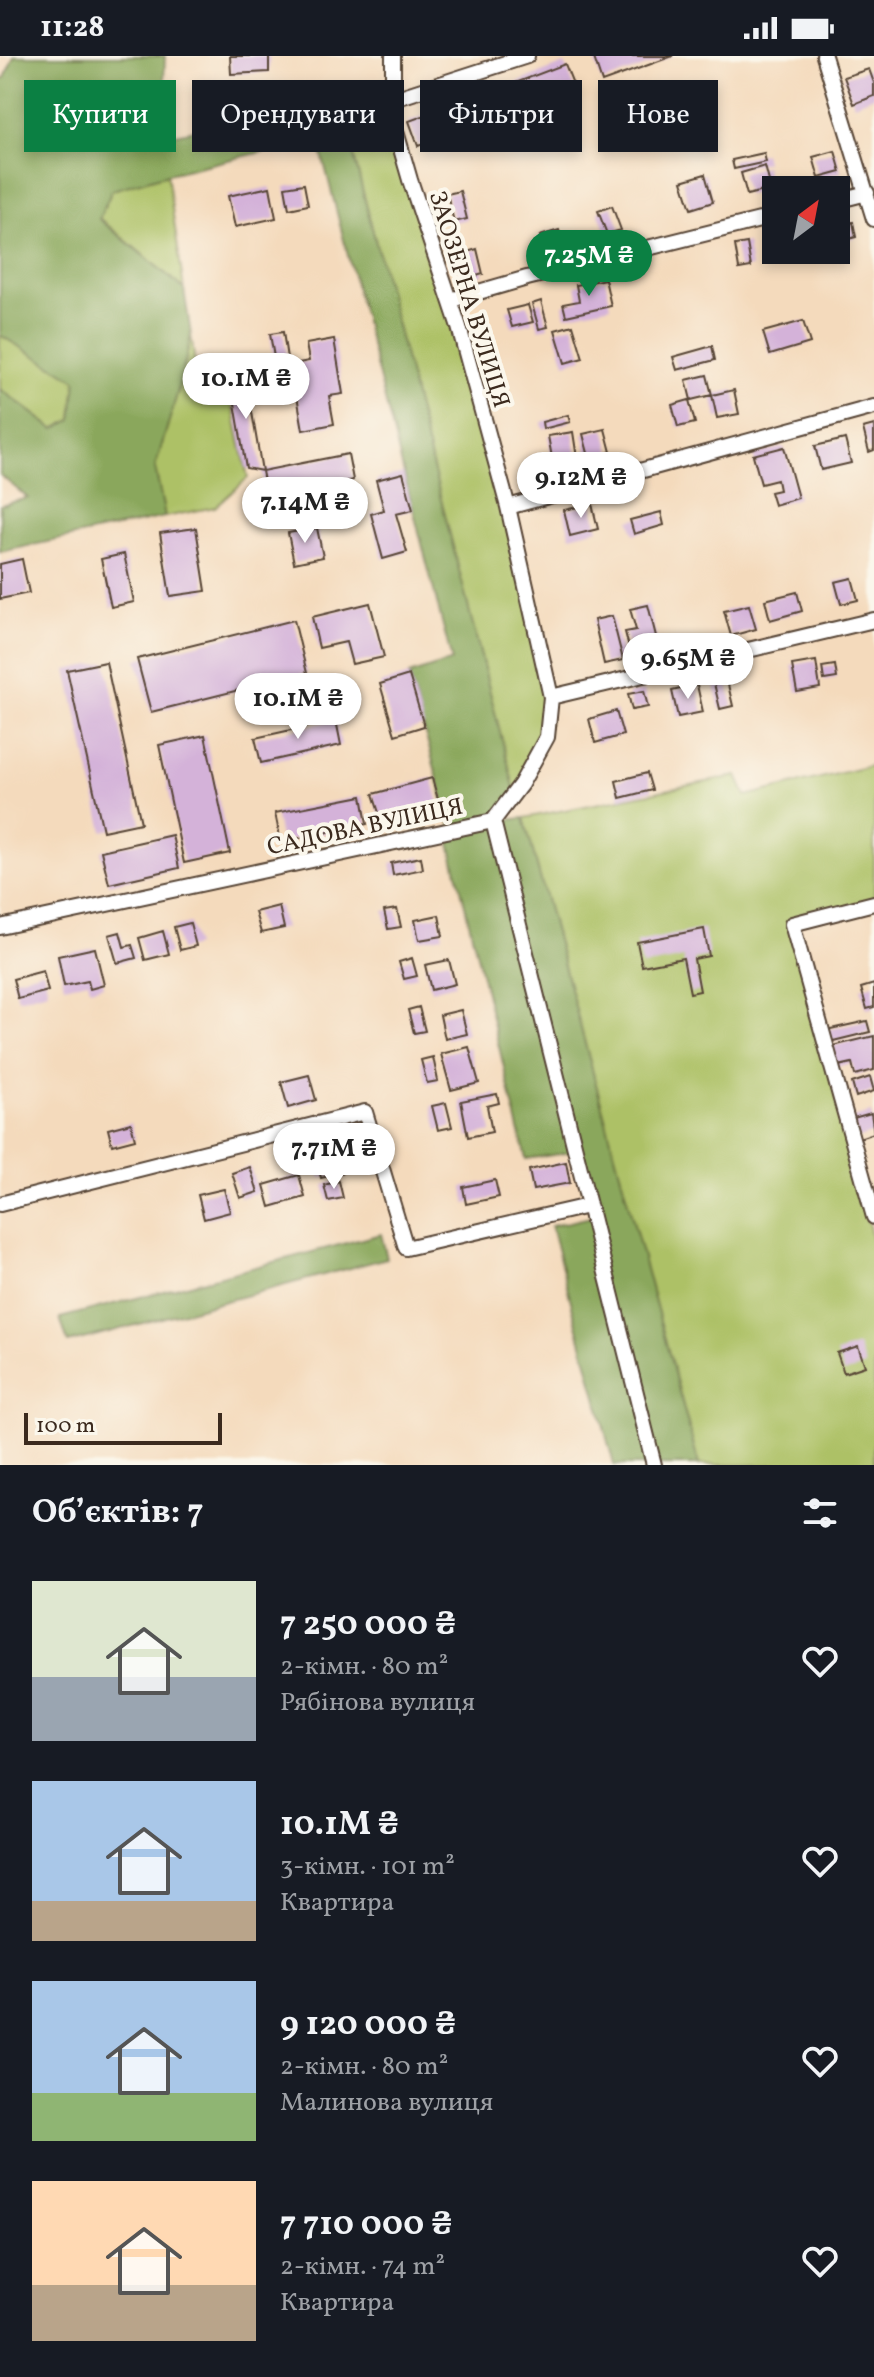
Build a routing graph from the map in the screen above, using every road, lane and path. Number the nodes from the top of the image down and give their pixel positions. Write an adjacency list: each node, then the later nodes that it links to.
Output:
1 (393, 56): 4 (street, ЗАОЗЕРНА ВУЛИЦЯ)
2 (527, 56): 5 (street)
3 (824, 56): 7 (street)
4 (394, 80)
5 (404, 96)
6 (402, 152): 11 (street, ЗАОЗЕРНА ВУЛИЦЯ)
7 (867, 193): 8 (street); 10 (street)
8 (850, 197)
9 (762, 219): 11 (street)
10 (874, 219)
11 (451, 300): 13 (street, ЗАОЗЕРНА ВУЛИЦЯ)
12 (874, 407): 13 (street)
13 (508, 507): 15 (street, ЗАОЗЕРНА ВУЛИЦЯ)
14 (874, 620): 15 (street)
15 (551, 697): 16 (street, ЗАОЗЕРНА ВУЛИЦЯ)
16 (493, 821): 18 (street, САДОВА ВУЛИЦЯ); 20 (street, САДОВА ВУЛИЦЯ)
17 (874, 903): 21 (street)
18 (0, 927)
19 (0, 1204): 20 (street)
20 (588, 1206): 22 (street, САДОВА ВУЛИЦЯ)
21 (874, 1217)
22 (654, 1465)

